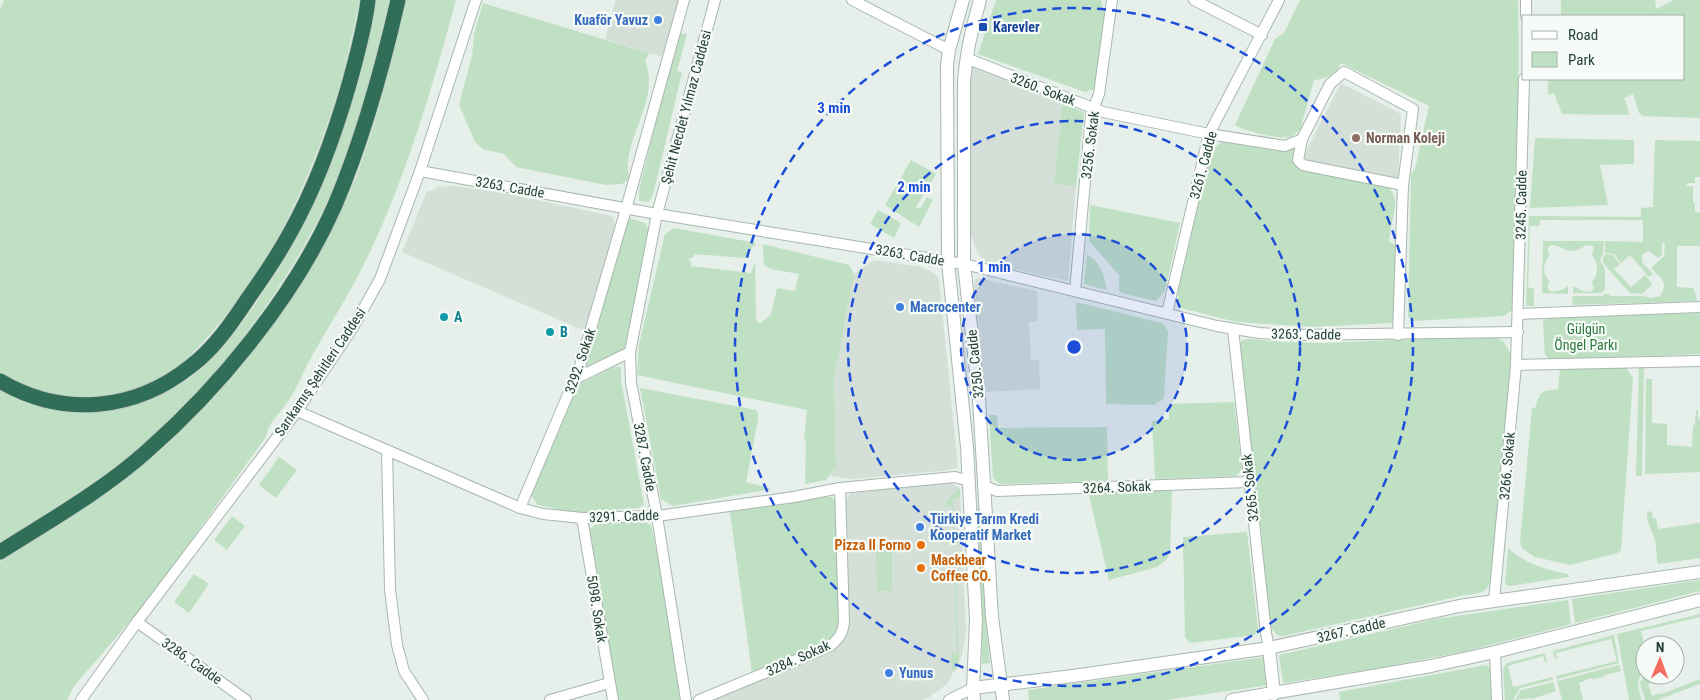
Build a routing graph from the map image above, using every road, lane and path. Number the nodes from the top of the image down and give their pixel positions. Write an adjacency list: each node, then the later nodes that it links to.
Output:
1 (368, 0): 38 (highway)
2 (398, 0): 48 (highway)
3 (476, 0): 21 (street, Sarıkamış Şehitleri Caddesi)
4 (684, 0): 23 (street)
5 (715, 0): 24 (street, Şehit Necdet Yılmaz Caddesi)
6 (852, 0): 15 (street)
7 (963, 0): 15 (street, 3250. Cadde)
8 (980, 0): 16 (street, 3250. Cadde)
9 (1112, 0): 18 (street, 3256. Sokak)
10 (1194, 0): 14 (street)
11 (1279, 0): 14 (street, 3261. Cadde)
12 (1526, 0): 13 (street)
13 (1526, 15)
14 (1262, 35): 19 (street, 3261. Cadde)
15 (949, 50): 16 (street); 25 (street, 3250. Cadde)
16 (966, 58): 18 (street, 3260. Sokak); 26 (street, 3250. Cadde)
17 (1524, 80): 30 (street, 3245. Cadde)
18 (1093, 108): 19 (street, 3260. Sokak); 27 (street, 3256. Sokak)
19 (1209, 134): 20 (street, 3260. Sokak); 29 (street, 3261. Cadde)
20 (1302, 139): 22 (street); 22 (street)
21 (420, 171): 23 (street, 3263. Cadde); 39 (street, Sarıkamış Şehitleri Caddesi)
22 (1403, 185): 33 (street)
23 (626, 209): 24 (street, 3263. Cadde); 37 (street, 3292. Sokak)
24 (658, 214): 25 (street, 3263. Cadde); 34 (street, 3287. Cadde)
25 (948, 262): 26 (street, 3263. Cadde); 41 (street, 3250. Cadde)
26 (964, 264): 27 (street, 3263. Cadde); 43 (street, 3250. Cadde)
27 (1075, 291): 29 (street, 3263. Cadde)
28 (1700, 307): 30 (street)
29 (1167, 313): 31 (street, 3263. Cadde)
30 (1518, 314): 32 (street, 3245. Cadde)
31 (1233, 329): 33 (street, 3263. Cadde); 42 (street, 3265. Sokak)
32 (1518, 332): 33 (street, 3263. Cadde); 36 (street, 3266. Sokak)
33 (1398, 334)
34 (630, 352): 37 (street); 46 (street, 3287. Cadde)
35 (1700, 361): 36 (street)
36 (1516, 365): 51 (street, 3266. Sokak)
37 (575, 379): 45 (street, 3292. Sokak)
38 (0, 381)
39 (297, 411): 40 (street, 3291. Cadde); 52 (street, Sarıkamış Şehitleri Caddesi)
40 (387, 450): 45 (street, 3291. Cadde); 61 (street)
41 (969, 481): 43 (street); 44 (street, 3291. Cadde); 57 (street, 3250. Cadde)
42 (1249, 482): 43 (street, 3264. Sokak); 53 (street, 3265. Sokak)
43 (985, 486): 56 (street, 3250. Cadde)
44 (840, 488): 46 (street, 3291. Cadde); 65 (street, 3284. Sokak)
45 (520, 508): 47 (street, 3291. Cadde)
46 (658, 516): 47 (street, 3291. Cadde); 64 (street, 3287. Cadde)
47 (582, 518): 55 (street, 5098. Sokak)
48 (0, 552)
49 (1700, 572): 51 (street, 3267. Cadde)
50 (1700, 600): 54 (street)
51 (1494, 601): 53 (street, 3267. Cadde)
52 (137, 622): 59 (street, Sarıkamış Şehitleri Caddesi); 60 (street, 3286. Cadde)
53 (1269, 648): 56 (street, 3267. Cadde); 58 (street)
54 (1494, 652): 58 (street); 69 (street)
55 (609, 683): 62 (street); 63 (street, 5098. Sokak)
56 (1001, 684): 57 (street, 3267. Cadde); 67 (street, 3250. Cadde)
57 (973, 694): 66 (street)
58 (1275, 697): 68 (street)
59 (81, 700)
60 (246, 700)
61 (423, 700)
62 (550, 700)
63 (613, 700)
64 (686, 700)
65 (699, 700)
66 (949, 700)
67 (1003, 700)
68 (1232, 700)
69 (1497, 700)

